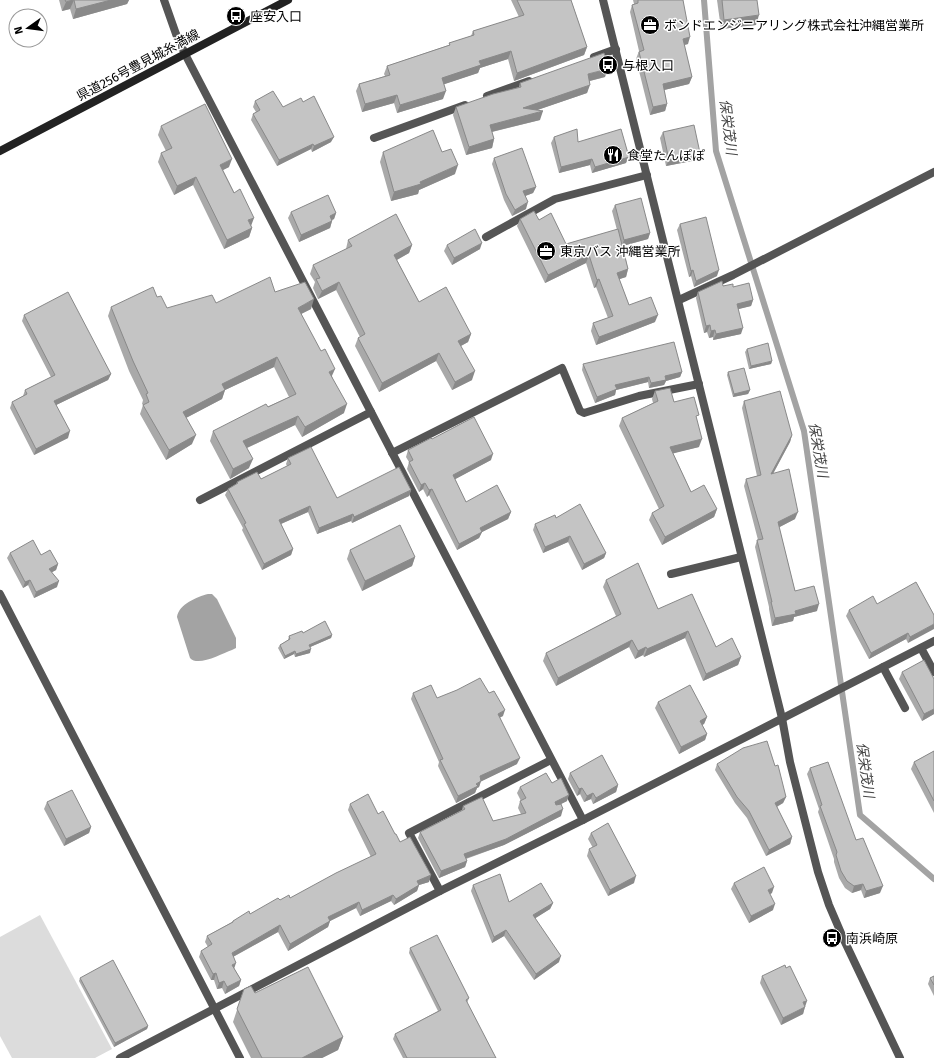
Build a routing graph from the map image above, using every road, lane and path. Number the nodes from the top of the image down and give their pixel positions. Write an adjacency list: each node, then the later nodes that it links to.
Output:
1 (164, 0): 5 (street)
2 (288, 0): 5 (main road, 県道256号豊見城糸満線)
3 (603, 0): 4 (street)
4 (616, 49): 6 (street); 11 (street)
5 (185, 54): 9 (main road, 県道256号豊見城糸満線); 15 (street)
6 (583, 61)
7 (538, 78): 8 (street)
8 (374, 138)
9 (0, 151)
10 (934, 172): 13 (street)
11 (647, 175): 12 (street); 13 (street)
12 (486, 236)
13 (678, 300): 14 (street)
14 (699, 384): 16 (street); 18 (street)
15 (371, 412): 16 (street); 17 (street)
16 (392, 453): 27 (street)
17 (200, 500)
18 (741, 556): 19 (street); 26 (street)
19 (671, 574)
20 (0, 594): 30 (street)
21 (934, 641): 22 (street)
22 (922, 648): 23 (street); 24 (street)
23 (883, 667): 25 (street); 26 (street)
24 (934, 672)
25 (906, 708)
26 (782, 718): 28 (street); 33 (street)
27 (551, 760): 28 (street); 29 (street)
28 (583, 820): 29 (street)
29 (440, 891): 30 (street)
30 (215, 1009): 31 (street); 32 (street)
31 (120, 1058)
32 (240, 1058)
33 (900, 1058)

